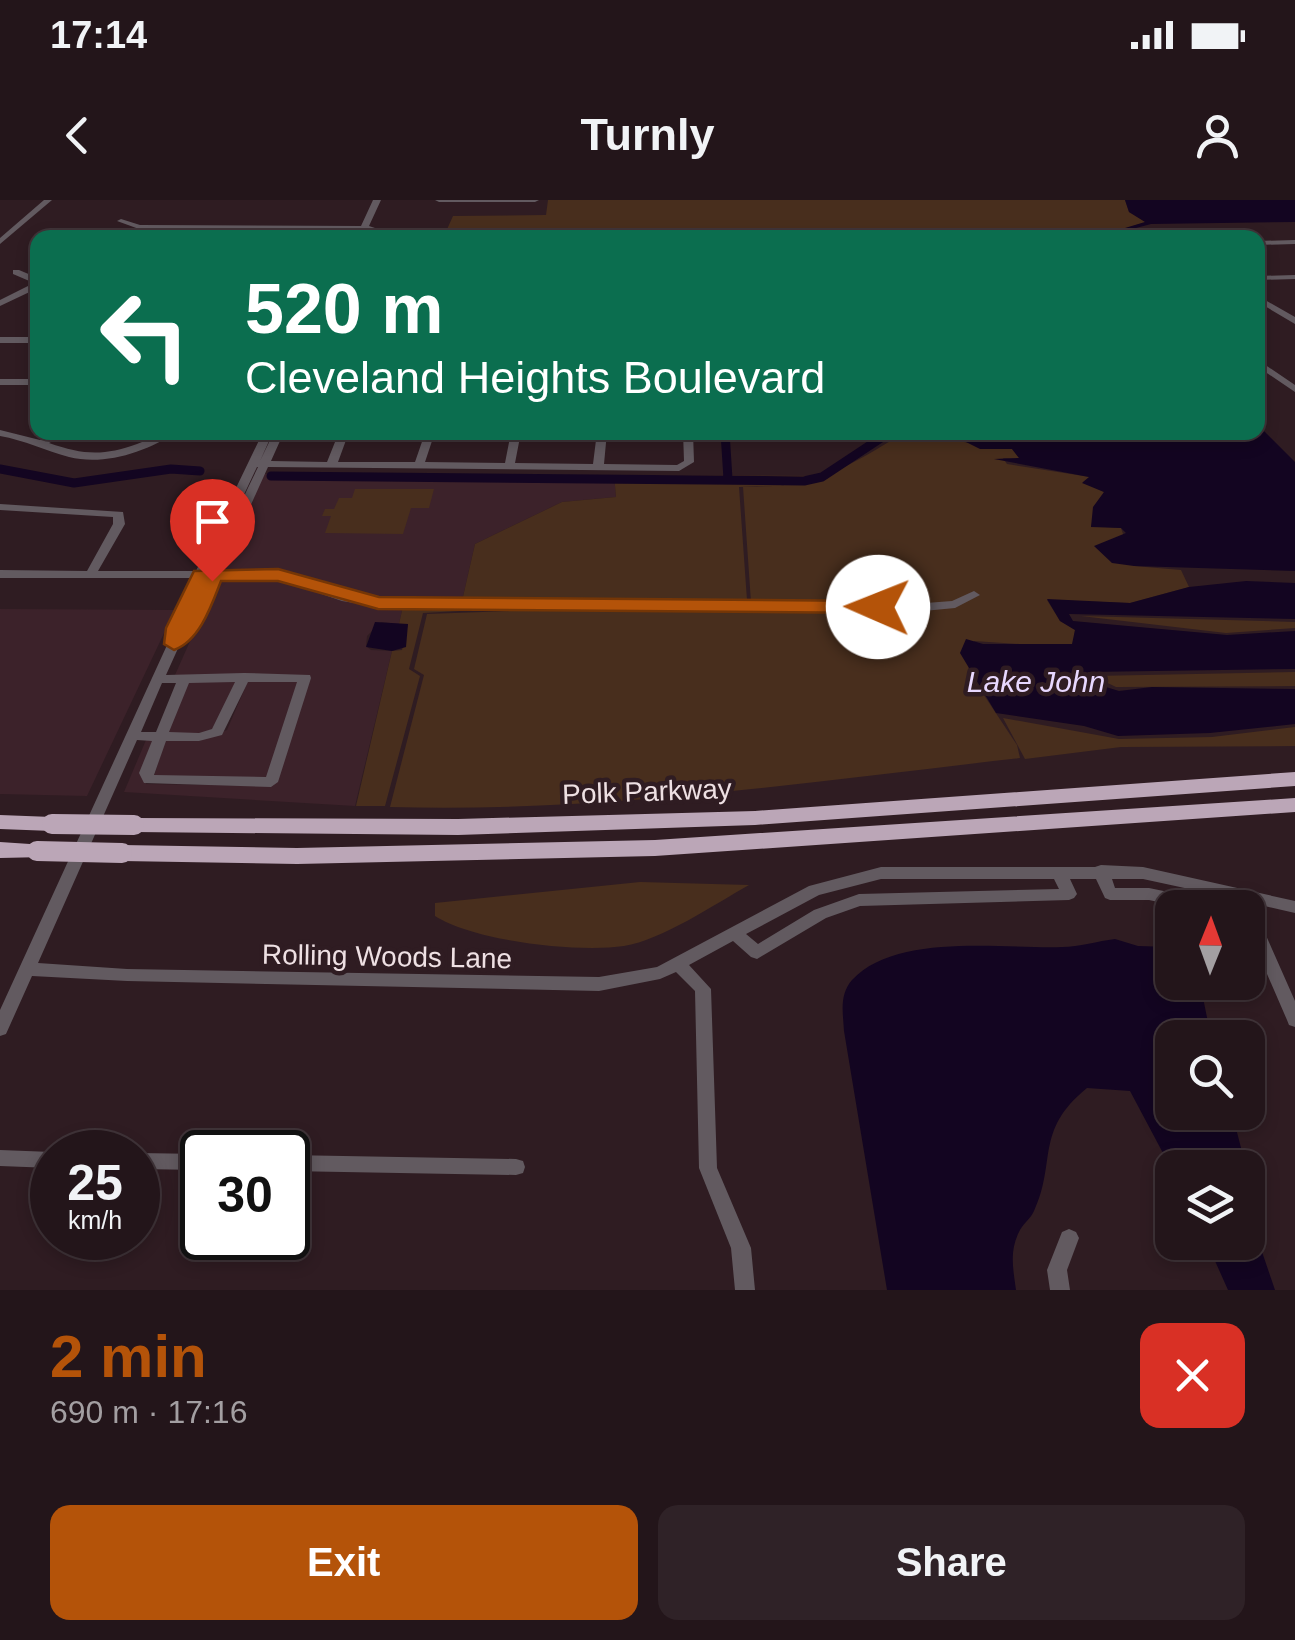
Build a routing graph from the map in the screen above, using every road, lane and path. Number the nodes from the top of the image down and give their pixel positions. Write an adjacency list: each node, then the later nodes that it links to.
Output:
1 (48, 200): 8 (street)
2 (381, 200): 11 (street)
3 (439, 200): 4 (street)
4 (535, 200)
5 (121, 221): 7 (street)
6 (0, 227): 8 (street)
7 (139, 227): 9 (street); 10 (street)
8 (18, 228): 12 (street)
9 (137, 230)
10 (311, 230)
11 (368, 230)
12 (0, 242)
13 (1295, 242): 14 (street)
14 (1265, 243)
15 (16, 272): 17 (street)
16 (1295, 277): 18 (street)
17 (30, 278)
18 (1265, 278)
19 (30, 286): 20 (street)
20 (0, 303)
21 (1265, 303): 22 (street)
22 (1295, 322)
23 (0, 340): 24 (street)
24 (30, 340)
25 (1265, 368): 28 (street)
26 (0, 382): 27 (street)
27 (30, 382)
28 (1295, 388)
29 (0, 433): 30 (street)
30 (30, 439)
31 (34, 440): 41 (street)
32 (48, 440): 41 (street)
33 (148, 440): 41 (street)
34 (266, 440): 42 (street)
35 (274, 440): 42 (street)
36 (341, 440): 43 (street)
37 (428, 440): 44 (street)
38 (514, 440): 45 (street)
39 (601, 440): 46 (street)
40 (688, 440): 46 (street)
41 (44, 442)
42 (259, 464): 43 (street); 50 (street)
43 (331, 465): 44 (street)
44 (419, 466): 45 (street)
45 (508, 467): 46 (street)
46 (598, 468)
47 (0, 507): 49 (street)
48 (0, 574): 49 (street)
49 (90, 575): 50 (street)
50 (208, 575): 51 (street); 54 (street)
51 (974, 595)
52 (244, 677): 53 (street); 56 (street); 56 (street)
53 (184, 678): 54 (street); 56 (street)
54 (158, 679): 55 (street)
55 (135, 736): 56 (street); 70 (street)
56 (161, 736)
57 (1295, 779): 59 (highway, Polk Parkway, bridge)
58 (1295, 805): 60 (highway, Polk Parkway, bridge)
59 (0, 820)
60 (0, 850)
61 (1101, 871): 62 (street, Rolling Woods Lane); 63 (street, Rolling Woods Lane); 64 (street)
62 (1059, 872): 67 (street, Rolling Woods Lane); 67 (street)
63 (1221, 890)
64 (1155, 895)
65 (1265, 900): 66 (street, Rolling Woods Lane)
66 (1295, 907)
67 (735, 933): 69 (street, Rolling Woods Lane)
68 (1265, 953): 71 (street)
69 (679, 965): 70 (street, Rolling Woods Lane); 78 (street)
70 (28, 969): 72 (street)
71 (1295, 1020)
72 (0, 1030)
73 (0, 1158): 74 (street)
74 (30, 1159)
75 (310, 1163): 76 (street)
76 (516, 1166)
77 (1069, 1238): 79 (street)
78 (745, 1290)
79 (1060, 1290)

